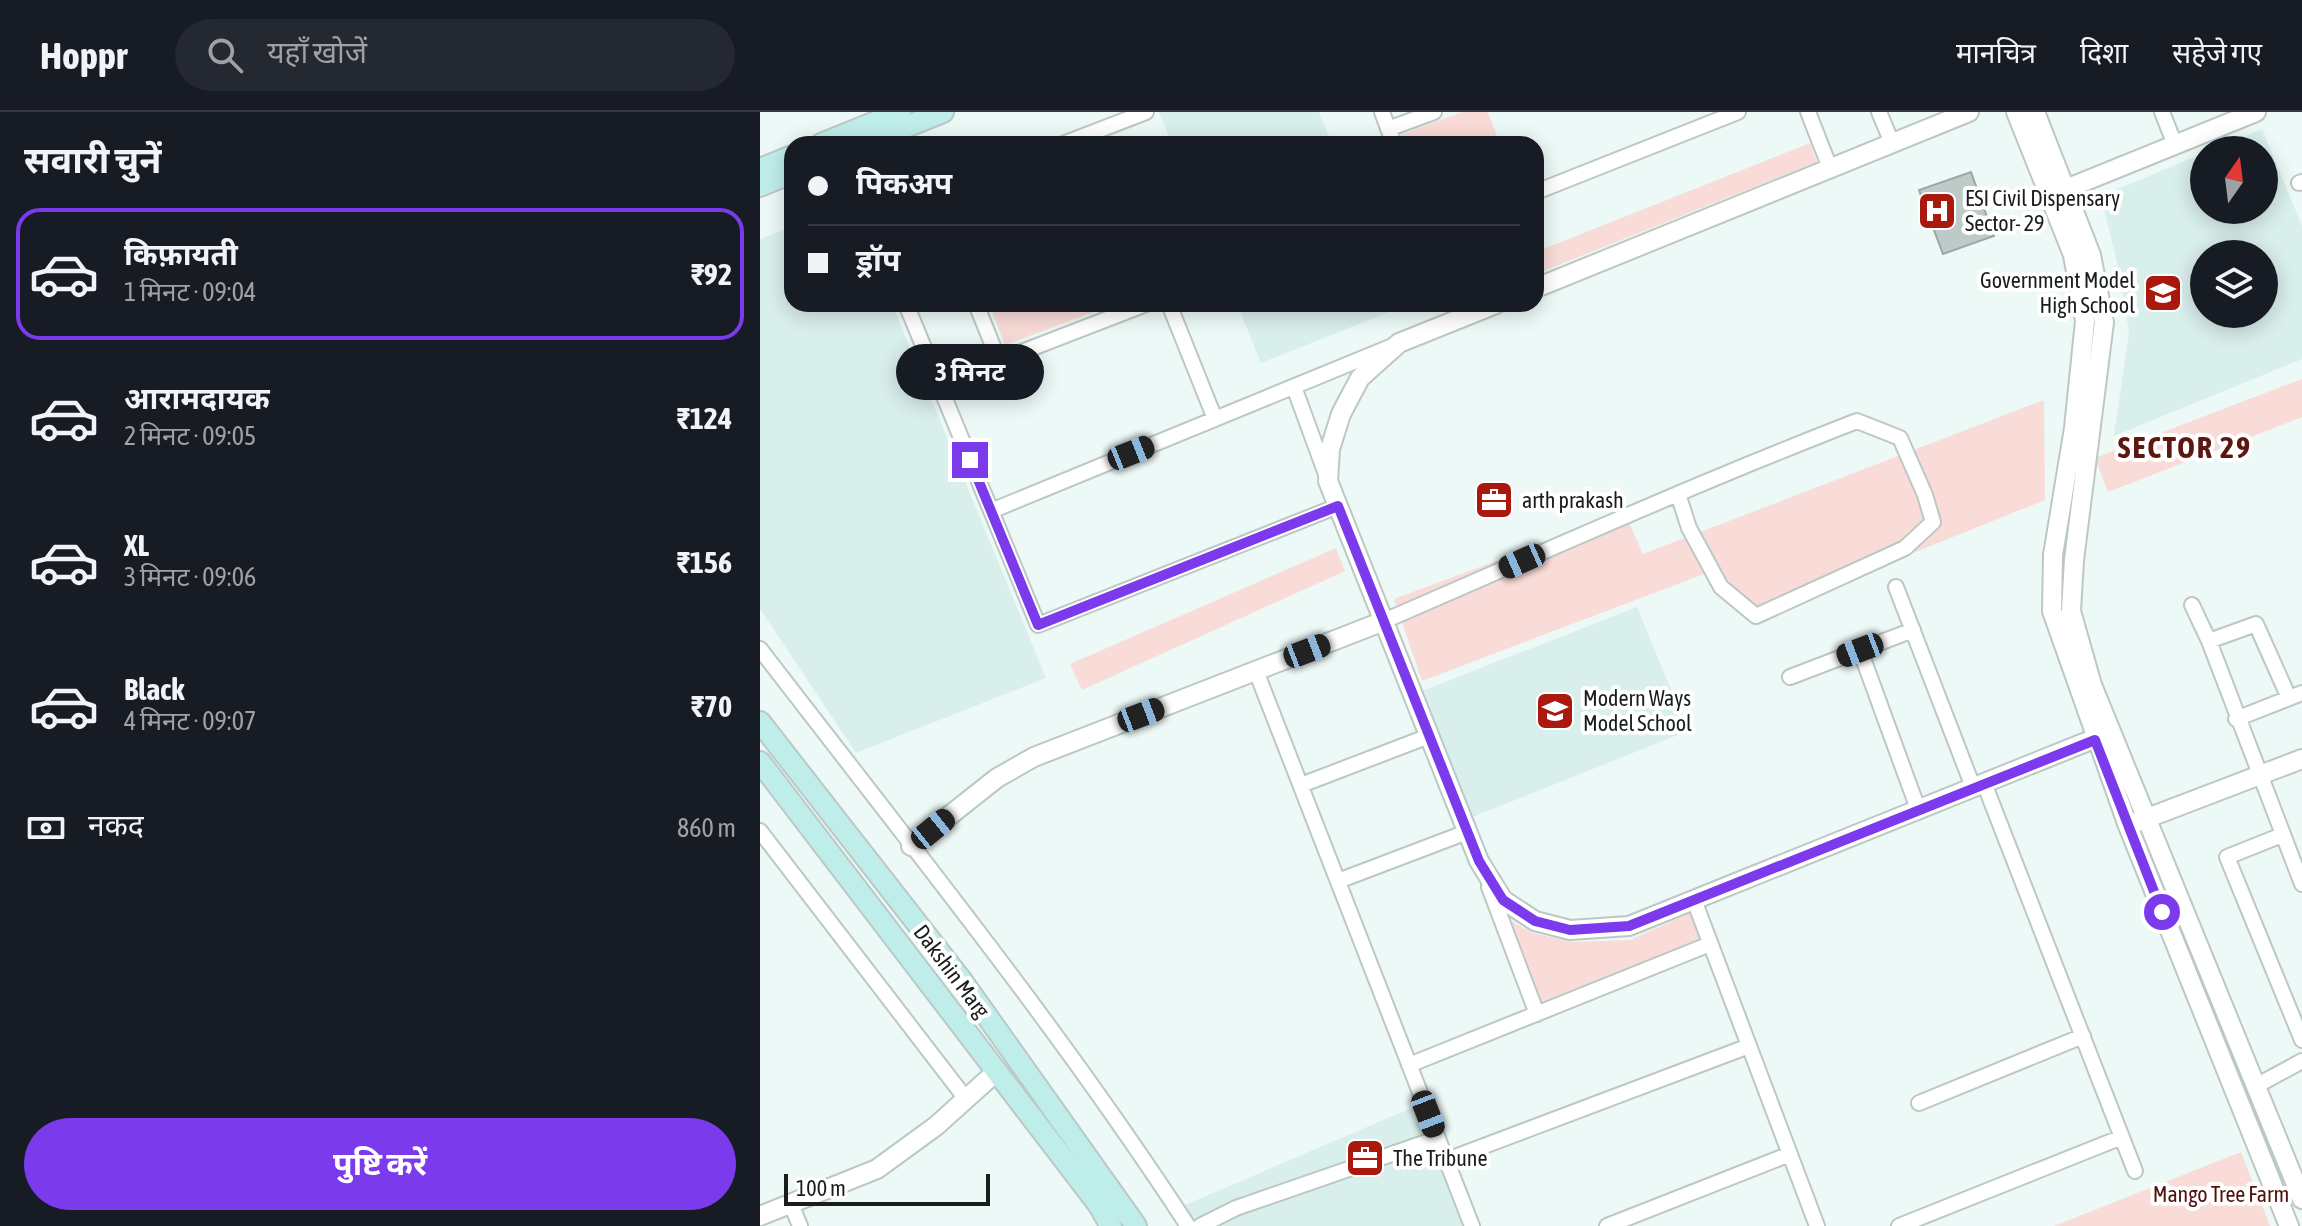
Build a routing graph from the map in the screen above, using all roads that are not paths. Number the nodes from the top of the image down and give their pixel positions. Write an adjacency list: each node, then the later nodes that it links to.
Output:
1 (900, 112): 15 (main road)
2 (943, 112): 16 (main road)
3 (1146, 112): 17 (street)
4 (1382, 112): 14 (street)
5 (1434, 112): 14 (street)
6 (1738, 112): 26 (street)
7 (1808, 112): 22 (street)
8 (1879, 112): 19 (street)
9 (1969, 112): 19 (street)
10 (2016, 112): 27 (street)
11 (2035, 112): 27 (street)
12 (2162, 112): 20 (street)
13 (2256, 112): 20 (street)
14 (1388, 129): 18 (street)
15 (841, 136)
16 (883, 136)
17 (1104, 136)
18 (1391, 136)
19 (1892, 143): 22 (street)
20 (2175, 145): 27 (street)
21 (784, 159): 23 (main road)
22 (1830, 168): 28 (street)
23 (760, 169)
24 (784, 176): 25 (main road)
25 (760, 186)
26 (1544, 189)
27 (2058, 193): 56 (street)
28 (1544, 285)
29 (909, 312): 36 (street)
30 (979, 312): 35 (street)
31 (1125, 312): 35 (street)
32 (1172, 312): 38 (street)
33 (1456, 312): 34 (street)
34 (1399, 343): 37 (street); 39 (street)
35 (999, 361): 36 (street)
36 (939, 384): 42 (street)
37 (1294, 387): 38 (street); 39 (street)
38 (1215, 419): 42 (street)
39 (1328, 481): 41 (street)
40 (1678, 494): 40 (street); 45 (street)
41 (1338, 506): 42 (street); 45 (street)
42 (991, 511)
43 (1896, 587): 46 (street)
44 (2192, 605): 47 (street)
45 (1384, 621): 50 (street); 55 (street)
46 (1913, 630): 49 (street); 61 (street)
47 (2209, 641): 52 (street); 53 (street)
48 (760, 649): 68 (street)
49 (1860, 650): 51 (street); 62 (street)
50 (1256, 671): 60 (street); 68 (street)
51 (1790, 677)
52 (2295, 696): 53 (street)
53 (2236, 719): 59 (street)
54 (760, 722): 95 (main road, Dakshin Marg)
55 (1429, 736): 60 (street); 66 (street)
56 (2103, 736): 61 (street); 63 (street); 64 (street)
57 (2302, 759): 59 (street)
58 (760, 762): 81 (main road, Dakshin Marg)
59 (2259, 775): 63 (street); 67 (street)
60 (1301, 785): 71 (street)
61 (1979, 785): 62 (street); 76 (street)
62 (1918, 809): 73 (street)
63 (2147, 819): 64 (street); 82 (street)
64 (2128, 826): 102 (street)
65 (760, 831): 83 (street)
66 (1467, 832): 69 (street); 71 (street)
67 (2282, 835): 70 (street); 77 (street)
68 (911, 846): 96 (street)
69 (1479, 861): 73 (street); 75 (street)
70 (2298, 863): 72 (street)
71 (1338, 881): 80 (street)
72 (2302, 884)
73 (1694, 900): 74 (street)
74 (1710, 944): 75 (street); 78 (street)
75 (1537, 1014): 80 (street)
76 (2083, 1036): 84 (street); 85 (street)
77 (2302, 1040)
78 (1749, 1046): 87 (street); 88 (street)
79 (2302, 1061): 82 (street)
80 (1409, 1065): 86 (street)
81 (996, 1072): 83 (street); 94 (main road, Dakshin Marg)
82 (2256, 1086): 90 (street)
83 (966, 1099): 91 (street)
84 (1919, 1103)
85 (2122, 1137): 89 (street); 101 (street)
86 (1438, 1138): 88 (street); 97 (street)
87 (1790, 1154): 99 (street); 100 (street)
88 (1447, 1160): 98 (street)
89 (2135, 1171)
90 (2302, 1199)
91 (791, 1204): 92 (street); 93 (street)
92 (760, 1216)
93 (800, 1226)
94 (1111, 1226)
95 (1136, 1226)
96 (1188, 1226)
97 (1200, 1226)
98 (1472, 1226)
99 (1607, 1226)
100 (1817, 1226)
101 (1899, 1226)
102 (2289, 1226)

